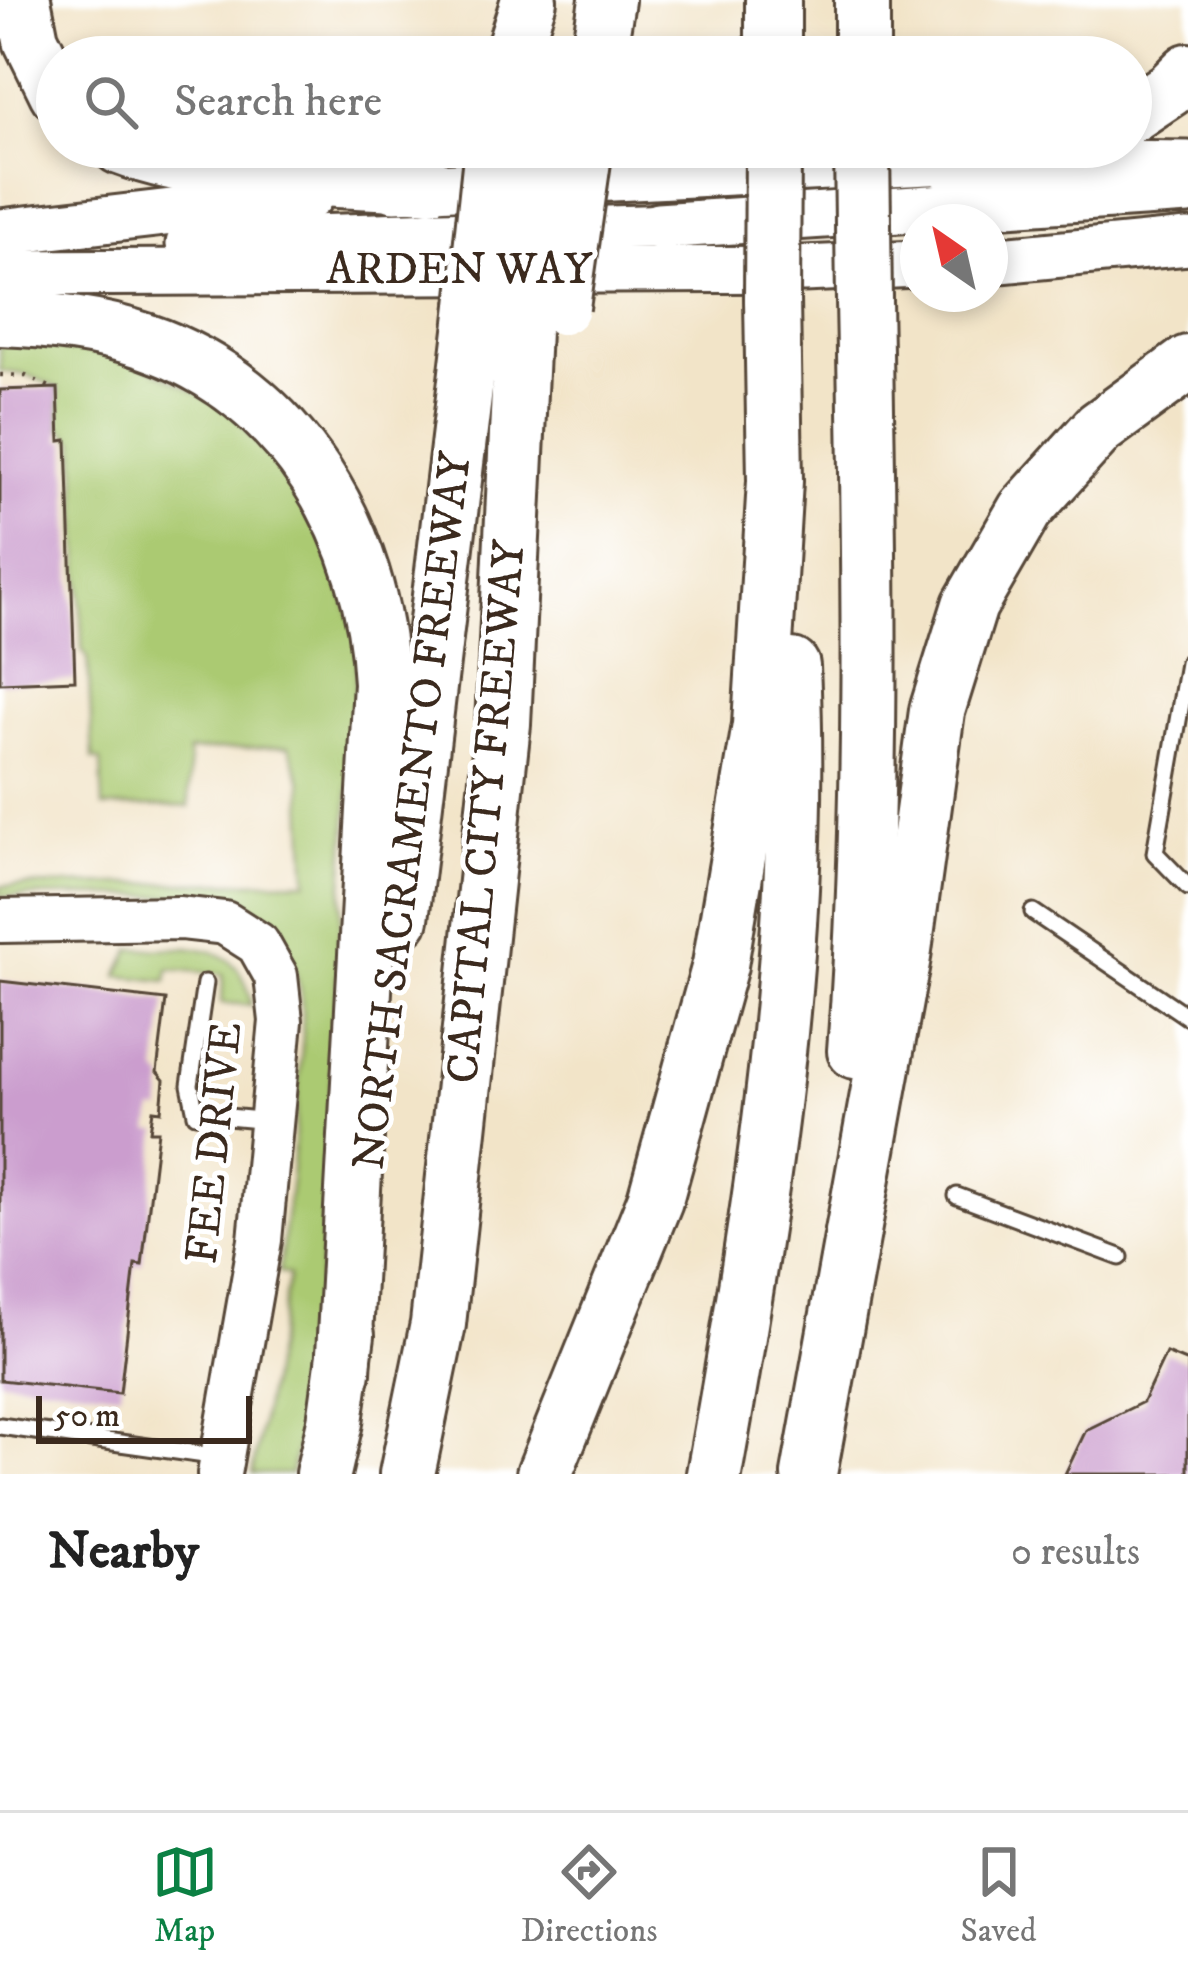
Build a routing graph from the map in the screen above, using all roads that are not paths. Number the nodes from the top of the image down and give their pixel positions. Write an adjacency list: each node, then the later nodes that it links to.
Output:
1 (23, 0): 14 (highway)
2 (495, 0): 8 (highway)
3 (529, 0): 9 (highway)
4 (547, 0): 10 (highway)
5 (607, 0): 11 (highway)
6 (773, 0): 12 (highway)
7 (862, 0): 13 (highway)
8 (494, 36)
9 (518, 36)
10 (545, 36)
11 (601, 36)
12 (773, 36)
13 (862, 36)
14 (36, 50)
15 (1188, 71): 16 (highway)
16 (1152, 99)
17 (1152, 164): 18 (main road, ARDEN WAY)
18 (1188, 164)
19 (221, 168): 26 (highway)
20 (496, 168): 36 (highway, NORTH SACRAMENTO FREEWAY, bridge)
21 (536, 168): 36 (highway, CAPITAL CITY FREEWAY, bridge)
22 (577, 168): 36 (highway, bridge)
23 (773, 168): 39 (highway, bridge)
24 (797, 168): 26 (main road, ARDEN WAY)
25 (862, 168): 49 (highway, bridge)
26 (430, 185): 33 (main road, ARDEN WAY)
27 (1188, 191): 28 (main road)
28 (658, 226): 29 (main road); 31 (street)
29 (900, 232)
30 (1008, 235): 32 (main road)
31 (294, 236): 33 (main road)
32 (1188, 240): 34 (main road)
33 (7, 250): 35 (main road, ARDEN WAY)
34 (1008, 259)
35 (900, 265)
36 (520, 308): 50 (highway, NORTH SACRAMENTO FREEWAY); 54 (highway, CAPITAL CITY FREEWAY)
37 (0, 317): 50 (highway)
38 (1188, 363): 49 (highway)
39 (775, 432): 55 (highway); 56 (highway)
40 (1188, 663): 41 (lane)
41 (1188, 886)
42 (1033, 912): 45 (lane)
43 (0, 921): 46 (street, FEE DRIVE)
44 (205, 983): 46 (lane)
45 (1188, 1017)
46 (273, 1121): 52 (street, FEE DRIVE)
47 (957, 1196): 48 (lane)
48 (1120, 1257)
49 (848, 1263): 57 (highway)
50 (343, 1372): 53 (highway, NORTH SACRAMENTO FREEWAY)
51 (0, 1426): 52 (lane)
52 (221, 1466)
53 (323, 1474)
54 (406, 1474)
55 (544, 1474)
56 (714, 1474)
57 (809, 1474)

